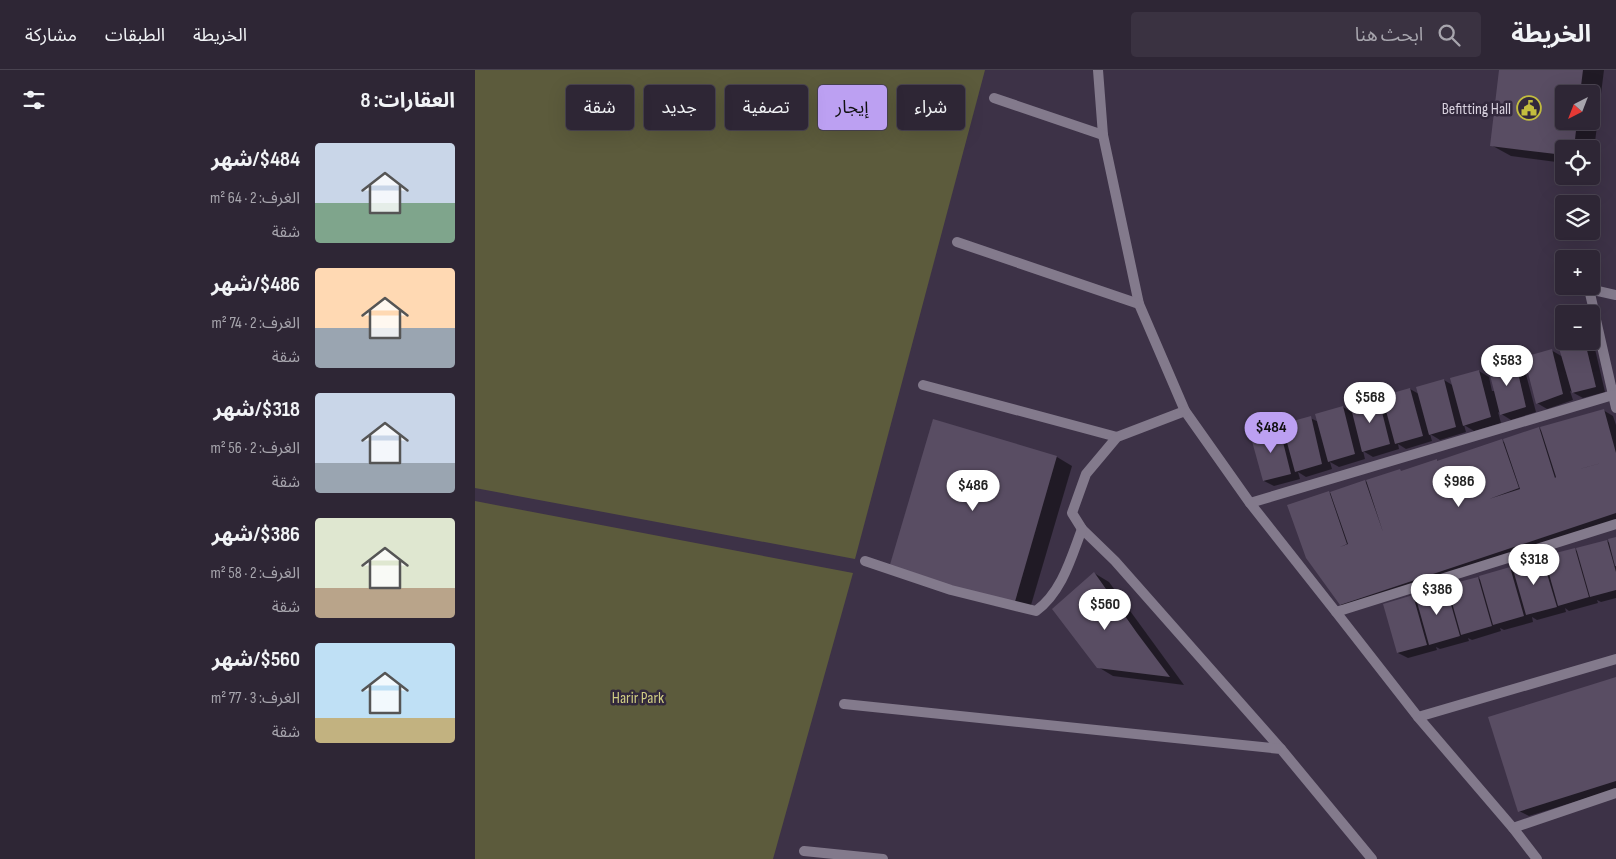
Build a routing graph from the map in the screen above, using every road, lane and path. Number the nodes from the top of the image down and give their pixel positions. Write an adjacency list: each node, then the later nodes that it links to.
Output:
1 (1098, 70): 3 (street)
2 (994, 98): 3 (street)
3 (1103, 135): 6 (street)
4 (957, 242): 6 (street)
5 (1616, 295): 8 (street)
6 (1139, 304): 10 (street)
7 (923, 385): 11 (street)
8 (1613, 395): 9 (street); 12 (street)
9 (1616, 408)
10 (1185, 411): 11 (street); 12 (street)
11 (1117, 437): 14 (street)
12 (1250, 503): 16 (street)
13 (1616, 524): 16 (street)
14 (1082, 529): 15 (street); 20 (street)
15 (865, 561)
16 (1335, 612): 19 (street)
17 (1616, 660): 19 (street)
18 (844, 704): 20 (street)
19 (1418, 718): 22 (street)
20 (1281, 749): 25 (street)
21 (1616, 793): 22 (street)
22 (1513, 828): 26 (street)
23 (805, 851): 24 (street)
24 (883, 859)
25 (1372, 859)
26 (1537, 859)

